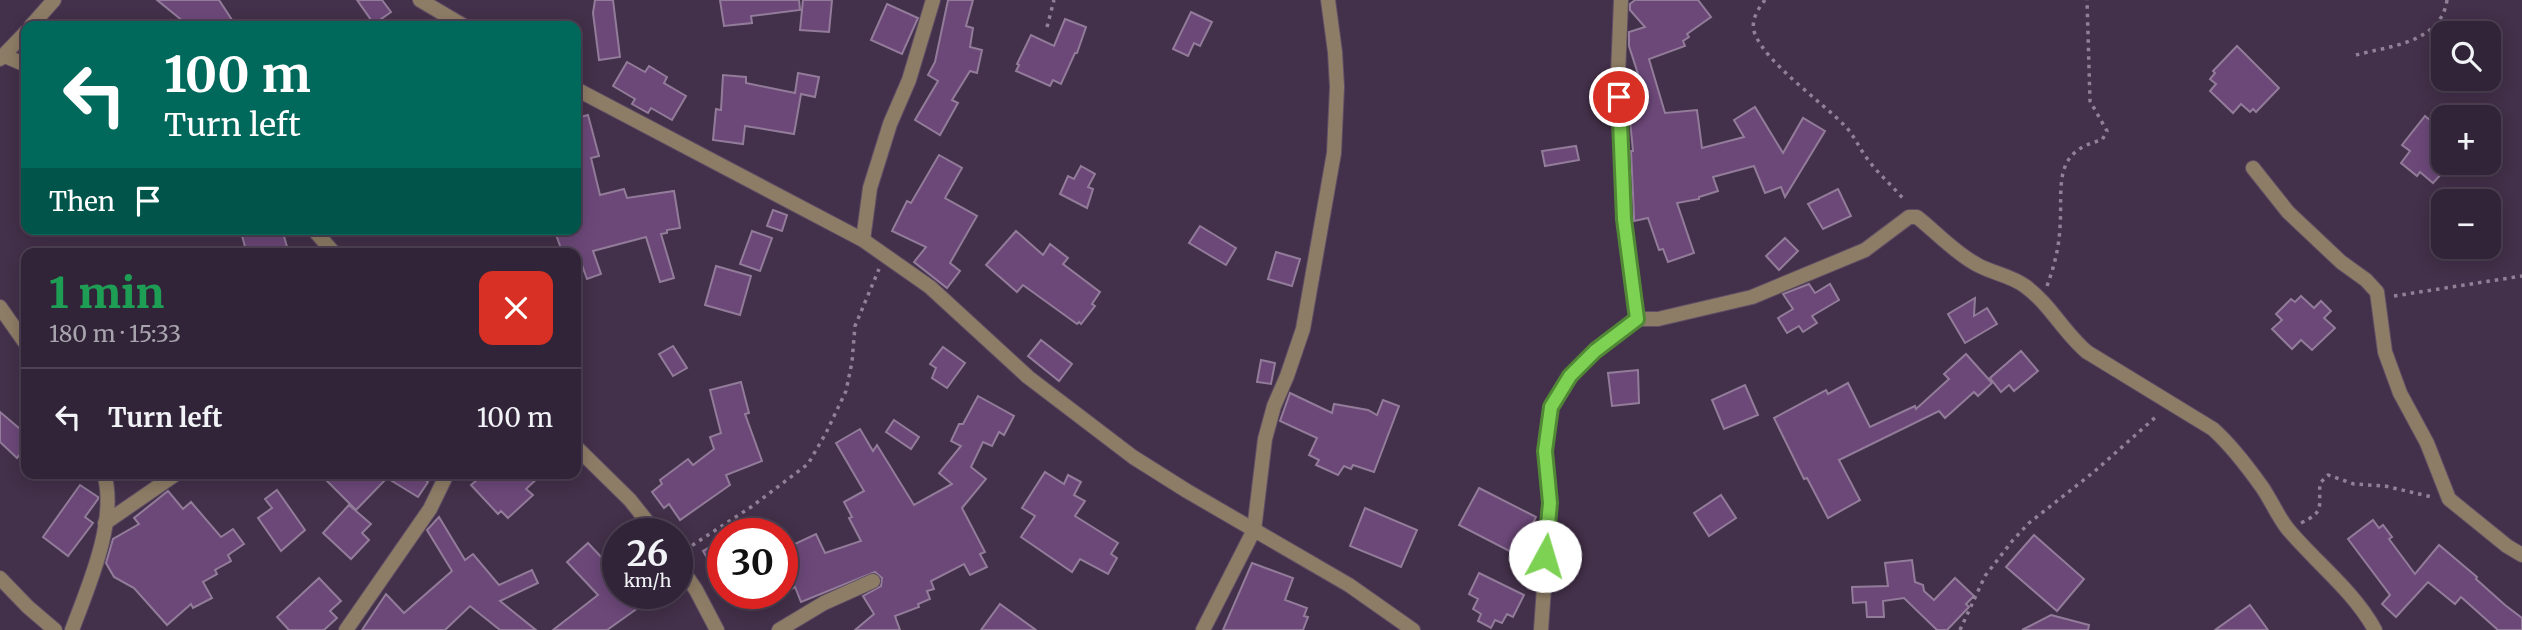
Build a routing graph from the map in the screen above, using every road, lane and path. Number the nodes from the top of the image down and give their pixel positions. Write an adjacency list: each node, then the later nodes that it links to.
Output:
1 (54, 0): 10 (street)
2 (420, 0): 11 (street)
3 (933, 0): 20 (street)
4 (1054, 0): 12 (path)
5 (1328, 0): 37 (street)
6 (1620, 0): 26 (street)
7 (1765, 0): 19 (path)
8 (2087, 0): 24 (path)
9 (2447, 0): 14 (path)
10 (35, 21)
11 (456, 21)
12 (1047, 27)
13 (21, 37): 15 (street)
14 (2356, 55)
15 (3, 57): 16 (street)
16 (21, 63)
17 (581, 92): 20 (street)
18 (2253, 168): 23 (street)
19 (1917, 217): 24 (street); 26 (street)
20 (863, 240): 21 (street)
21 (885, 254): 37 (street); 38 (path)
22 (2522, 276): 23 (path)
23 (2379, 298): 33 (street)
24 (2041, 301): 28 (street)
25 (0, 307): 27 (street)
26 (1637, 319): 50 (street)
27 (21, 337)
28 (2170, 404): 36 (street); 51 (path)
29 (581, 452): 34 (street)
30 (106, 479): 35 (street)
31 (169, 479): 35 (street)
32 (445, 479): 45 (street)
33 (2449, 499): 36 (path); 39 (street)
34 (644, 518)
35 (105, 523): 44 (street)
36 (2285, 525): 52 (street)
37 (1254, 530): 48 (street); 49 (street)
38 (693, 545)
39 (2522, 555)
40 (0, 578): 43 (street)
41 (873, 581): 47 (street)
42 (693, 586): 46 (street)
43 (55, 630)
44 (72, 630)
45 (346, 630)
46 (717, 630)
47 (779, 630)
48 (1203, 630)
49 (1413, 630)
50 (1541, 630)
51 (1961, 630)
52 (2375, 630)

